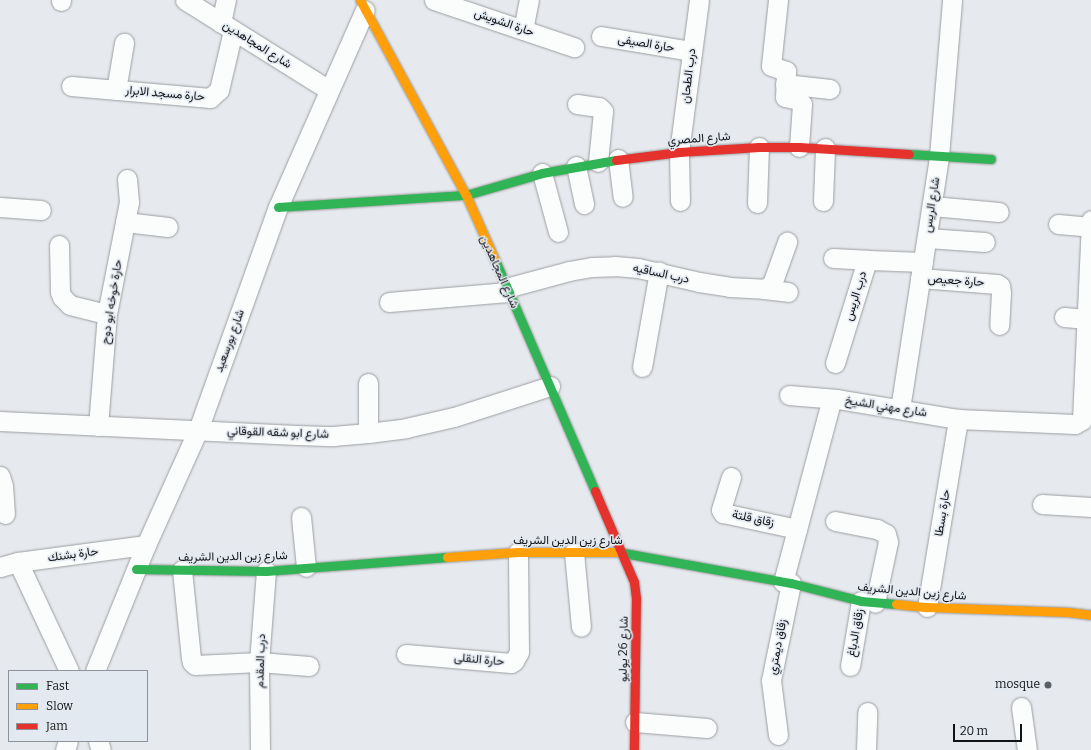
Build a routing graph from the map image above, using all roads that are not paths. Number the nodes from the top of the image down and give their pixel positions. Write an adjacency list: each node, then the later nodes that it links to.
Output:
1 (185, 0): 10 (street, شارع المجاهدين)
2 (226, 0): 10 (street, حارة مسجد الابرار)
3 (434, 0): 9 (street, حارة الشويش)
4 (530, 0): 11 (street)
5 (699, 0): 15 (street, درب الطحان)
6 (778, 0): 16 (street)
7 (952, 0): 26 (street, شارع الريس)
8 (363, 5): 20 (street, شارع بورسعيد); 33 (street, شارع المجاهدين)
9 (480, 7): 11 (street, حارة الشويش)
10 (227, 27): 19 (street, حارة مسجد الابرار); 20 (street, شارع المجاهدين)
11 (524, 30): 14 (street, حارة الشويش)
12 (601, 36): 15 (street, حارة الصيفى)
13 (124, 43): 19 (street)
14 (574, 47)
15 (692, 51): 25 (street, درب الطحان)
16 (785, 84): 18 (street); 22 (street)
17 (71, 86): 19 (street, حارة مسجد الابرار)
18 (830, 89)
19 (116, 90)
20 (329, 90): 41 (street, شارع بورسعيد)
21 (577, 104): 29 (street)
22 (800, 146): 23 (street, شارع المصري); 24 (street, شارع المصري)
23 (758, 147): 25 (street, شارع المصري); 37 (street)
24 (824, 148): 26 (street, شارع المصري); 36 (street)
25 (680, 152): 27 (street, شارع المصري); 35 (street, درب الطحان)
26 (939, 156): 28 (street, شارع المصري); 39 (street, شارع الريس)
27 (618, 159): 29 (street, شارع المصري); 34 (street)
28 (991, 159)
29 (598, 162): 30 (street, شارع المصري)
30 (576, 166): 31 (street, شارع المصري); 38 (street)
31 (542, 173): 33 (street, شارع المصري); 49 (street)
32 (127, 179): 45 (street, حارة خوخه ابو دوح)
33 (466, 195): 41 (street, شارع المصري); 59 (street, شارع المجاهدين)
34 (623, 197)
35 (680, 201)
36 (823, 201)
37 (757, 203)
38 (584, 204)
39 (932, 206): 43 (street); 50 (street, شارع الريس)
40 (0, 207): 42 (street)
41 (278, 207): 76 (street, شارع بورسعيد)
42 (40, 210)
43 (999, 212)
44 (1091, 220): 48 (street)
45 (125, 222): 47 (street); 62 (street, حارة خوخه ابو دوح)
46 (1058, 224): 48 (street)
47 (168, 226)
48 (1091, 227): 64 (street)
49 (558, 232)
50 (927, 238): 52 (street); 56 (street, شارع الريس)
51 (787, 242): 58 (street)
52 (986, 242)
53 (59, 245): 62 (street)
54 (833, 258): 55 (street)
55 (867, 260): 56 (street, درب الريس); 66 (street, درب الريس)
56 (922, 270): 65 (street, حارة جعيص); 72 (street, شارع الريس)
57 (659, 272): 58 (street, درب الساقيه); 59 (street, درب الساقيه); 67 (street)
58 (764, 289): 60 (street, درب الساقيه)
59 (507, 290): 61 (street, درب الساقيه); 69 (street, شارع المجاهدين)
60 (788, 292)
61 (389, 302)
62 (107, 314): 75 (street, حارة خوخه ابو دوح)
63 (1064, 317): 64 (street)
64 (1087, 319): 73 (street, شارع مهني الشيخ)
65 (999, 325)
66 (835, 363)
67 (642, 367)
68 (368, 383): 77 (street)
69 (550, 386): 77 (street, شارع ابو شقه القوقاني); 89 (street, شارع المجاهدين)
70 (788, 395): 71 (street)
71 (837, 399): 72 (street, شارع مهني الشيخ); 85 (street, شارع مهني الشيخ)
72 (900, 409): 73 (street, شارع مهني الشيخ)
73 (958, 419): 97 (street, حارة بسطا)
74 (0, 421): 75 (street, شارع ابو شقه القوقاني)
75 (98, 426): 76 (street, شارع ابو شقه القوقاني)
76 (198, 430): 77 (street, شارع ابو شقه القوقاني); 86 (street, شارع بورسعيد)
77 (368, 434)
78 (0, 476): 82 (street)
79 (731, 477): 85 (street, زقاق قلتة)
80 (1042, 504): 81 (street)
81 (1091, 507)
82 (5, 514)
83 (301, 517): 91 (street)
84 (835, 521): 96 (street, زقاق الدباغ)
85 (797, 529): 95 (street, شارع مهني الشيخ)
86 (146, 545): 90 (street, حارة بشنك); 92 (street, شارع بورسعيد)
87 (518, 552): 88 (street, شارع زين الدين الشريف); 91 (street, شارع زين الدين الشريف); 100 (street, حارة النقلى)
88 (574, 552): 89 (street, شارع زين الدين الشريف); 99 (street)
89 (622, 552): 95 (street, شارع زين الدين الشريف); 108 (street, شارع 26 يوليو)
90 (9, 564): 104 (street)
91 (306, 567): 94 (street, شارع زين الدين الشريف)
92 (136, 569): 93 (street, شارع زين الدين الشريف); 105 (street, شارع بورسعيد)
93 (182, 570): 94 (street, شارع زين الدين الشريف); 101 (street)
94 (266, 571): 101 (street, درب المقدم)
95 (787, 583): 96 (street, شارع زين الدين الشريف); 110 (street, زقاق ديمتري)
96 (868, 602): 97 (street, شارع زين الدين الشريف); 103 (street, زقاق الدباغ)
97 (927, 607): 98 (street, شارع زين الدين الشريف)
98 (1091, 615)
99 (581, 627)
100 (406, 654)
101 (259, 662): 102 (street); 111 (street, درب المقدم)
102 (309, 666)
103 (850, 666)
104 (68, 670)
105 (95, 670)
106 (1021, 707): 114 (street)
107 (868, 712): 113 (street)
108 (635, 722): 109 (street); 112 (street, شارع 26 يوليو)
109 (707, 728)
110 (778, 735)
111 (260, 750)
112 (634, 750)
113 (866, 750)
114 (1027, 750)

